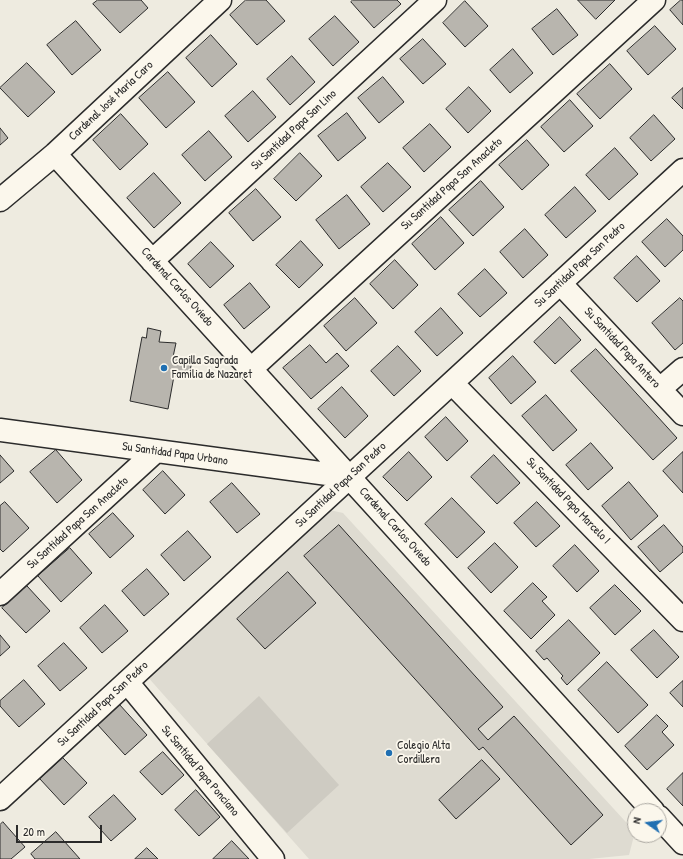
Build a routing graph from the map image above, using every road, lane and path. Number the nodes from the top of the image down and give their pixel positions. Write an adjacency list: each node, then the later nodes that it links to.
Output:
1 (220, 0): 4 (street, Cardenal José María Caro)
2 (435, 0): 7 (street, Su Santidad Papa San Lino)
3 (654, 0): 9 (street, Su Santidad Papa San Anacleto)
4 (55, 154): 6 (street, Cardenal José María Caro); 7 (street, Cardenal Carlos Oviedo)
5 (683, 170): 8 (street, Su Santidad Papa San Pedro)
6 (0, 200)
7 (152, 261): 9 (street, Cardenal Carlos Oviedo)
8 (560, 283): 11 (street, Su Santidad Papa San Pedro); 12 (street, Su Santidad Papa Antero)
9 (251, 369): 16 (street, Cardenal Carlos Oviedo)
10 (683, 369): 12 (street)
11 (452, 383): 16 (street, Su Santidad Papa San Pedro); 18 (street, Su Santidad Papa Marcelo I)
12 (660, 390): 13 (street, Su Santidad Papa Antero)
13 (683, 414)
14 (0, 430): 15 (street, Su Santidad Papa Urbano)
15 (156, 452): 16 (street, Su Santidad Papa Urbano); 17 (street, Su Santidad Papa San Anacleto)
16 (350, 477): 19 (street, Su Santidad Papa San Pedro); 21 (street, Cardenal Carlos Oviedo)
17 (0, 594)
18 (683, 620)
19 (127, 682): 20 (street, Su Santidad Papa San Pedro); 24 (street, Su Santidad Papa Ponciano)
20 (0, 799)
21 (647, 803)
22 (667, 826): 23 (street)
23 (683, 843)
24 (273, 859)

